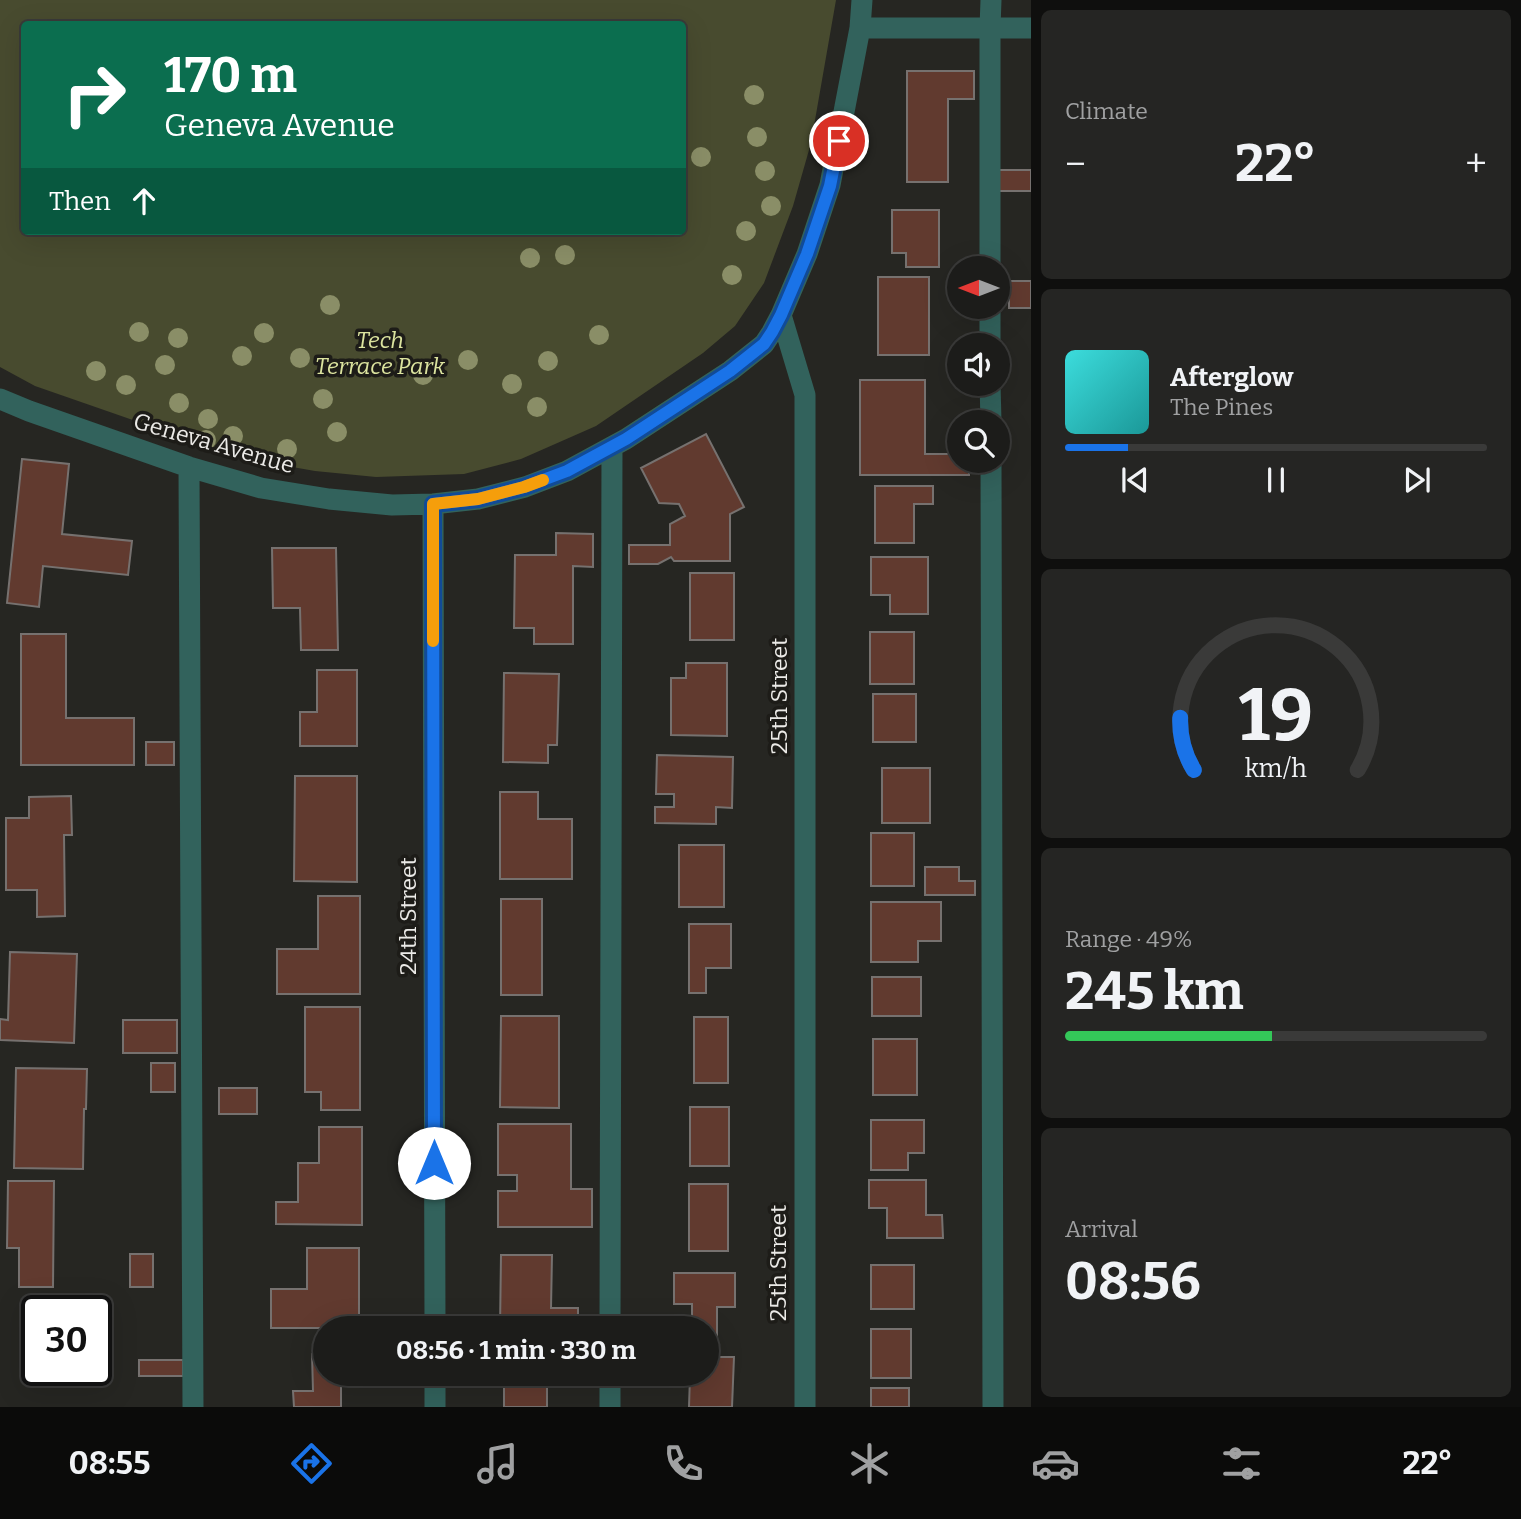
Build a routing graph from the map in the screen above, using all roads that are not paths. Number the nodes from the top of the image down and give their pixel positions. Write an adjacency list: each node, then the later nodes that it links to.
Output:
1 (862, 0): 4 (street)
2 (991, 0): 5 (street)
3 (1031, 27): 5 (street)
4 (860, 28): 5 (street); 7 (street)
5 (990, 28): 6 (street)
6 (990, 256)
7 (781, 315): 9 (street, Geneva Avenue); 20 (street, 25th Street)
8 (0, 399): 10 (street, Geneva Avenue)
9 (612, 447): 12 (street, Geneva Avenue); 14 (street)
10 (189, 467): 12 (street, Geneva Avenue); 17 (street)
11 (991, 473): 21 (street)
12 (433, 504): 13 (street, 24th Street)
13 (435, 1316)
14 (610, 1316)
15 (435, 1386): 18 (street)
16 (610, 1386): 19 (street)
17 (193, 1407)
18 (435, 1407)
19 (610, 1407)
20 (804, 1407)
21 (993, 1407)

